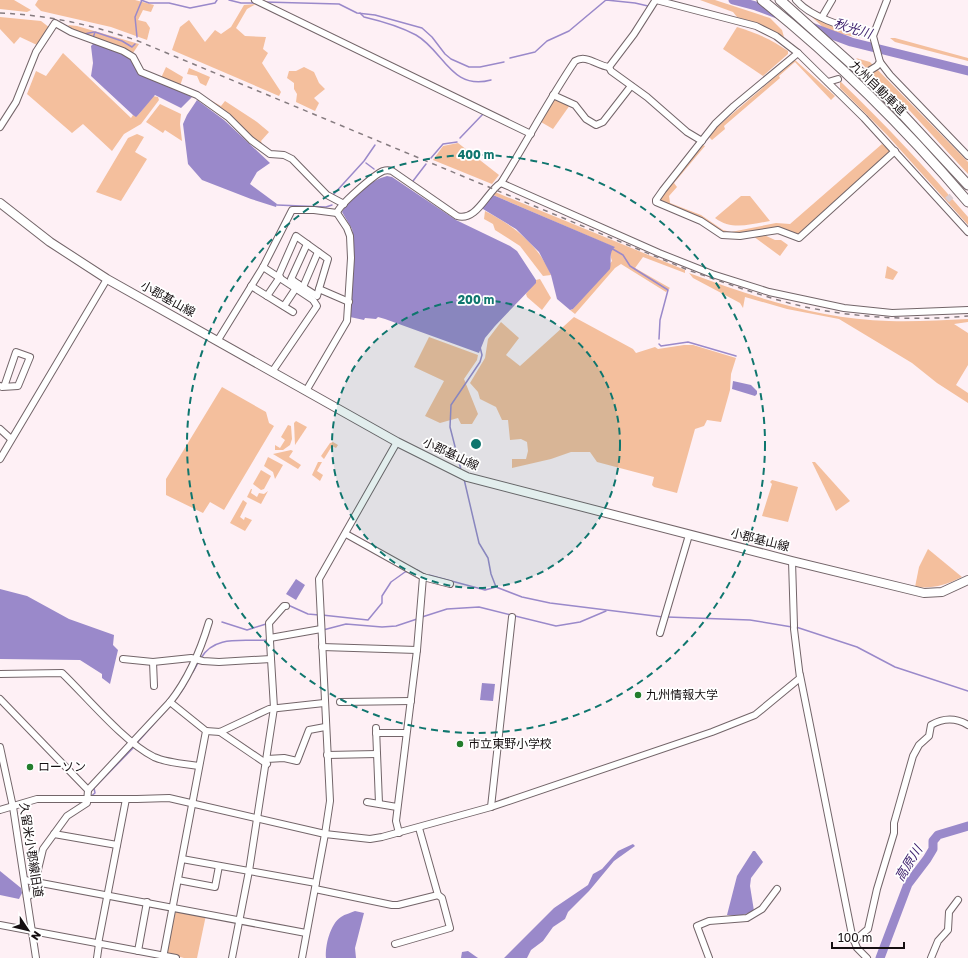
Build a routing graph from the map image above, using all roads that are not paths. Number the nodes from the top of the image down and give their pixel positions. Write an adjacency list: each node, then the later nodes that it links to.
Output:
1 (255, 0): 19 (street)
2 (655, 0): 10 (street); 12 (street)
3 (762, 0): 25 (highway, 九州自動車道)
4 (796, 0): 8 (street)
5 (832, 0): 8 (street)
6 (887, 0): 9 (street)
7 (781, 1): 24 (highway, 九州自動車道)
8 (822, 17): 9 (street)
9 (873, 36): 11 (street)
10 (798, 53): 15 (street); 20 (street)
11 (880, 62): 13 (street); 22 (street)
12 (609, 67): 16 (street); 17 (street)
13 (869, 71)
14 (838, 79): 15 (street)
15 (828, 82): 21 (street)
16 (631, 86): 17 (street); 20 (street)
17 (553, 95): 19 (street)
18 (0, 127): 27 (street)
19 (531, 134): 23 (street)
20 (702, 141): 21 (street)
21 (895, 151): 29 (street)
22 (968, 156)
23 (501, 183): 27 (street); 41 (street)
24 (968, 185)
25 (968, 202)
26 (0, 203): 34 (main road, 小郡基山線)
27 (344, 204): 28 (street)
28 (337, 213): 32 (street); 39 (street)
29 (968, 232)
30 (307, 244): 31 (street); 33 (street); 36 (street)
31 (318, 252): 36 (street); 37 (street)
32 (263, 267): 33 (street); 35 (street)
33 (279, 277): 36 (street); 38 (street)
34 (106, 279): 43 (main road, 小郡基山線); 48 (street)
35 (251, 286): 38 (street); 43 (street)
36 (298, 287): 37 (street); 40 (street); 44 (street)
37 (319, 289): 39 (street)
38 (267, 296): 40 (street)
39 (349, 302): 46 (street)
40 (284, 306): 42 (street)
41 (968, 310)
42 (293, 312)
43 (218, 340): 44 (main road, 小郡基山線)
44 (272, 372): 46 (main road, 小郡基山線)
45 (2, 387): 45 (street)
46 (306, 391): 49 (main road, 小郡基山線)
47 (0, 429): 48 (street)
48 (11, 439): 50 (street)
49 (398, 442): 51 (street); 52 (main road, 小郡基山線)
50 (0, 459)
51 (346, 534): 54 (street); 60 (street)
52 (689, 534): 53 (main road, 小郡基山線); 61 (street)
53 (792, 561): 55 (main road, 小郡基山線); 69 (street)
54 (423, 577): 56 (street); 64 (street)
55 (968, 580)
56 (450, 584)
57 (286, 606): 62 (street)
58 (512, 617): 98 (street)
59 (209, 622): 66 (street)
60 (321, 629): 62 (street); 63 (street)
61 (660, 633)
62 (270, 638): 67 (street)
63 (322, 647): 64 (street); 76 (street)
64 (417, 650): 73 (street)
65 (123, 659): 68 (street)
66 (197, 659): 67 (street); 68 (street); 74 (street)
67 (270, 659): 77 (street)
68 (153, 662): 71 (street)
69 (798, 667): 98 (street); 124 (street)
70 (0, 674): 83 (street)
71 (154, 686)
72 (0, 699): 90 (street)
73 (410, 701): 75 (street); 82 (street)
74 (170, 702): 80 (street); 83 (street)
75 (340, 702)
76 (324, 703): 77 (street); 79 (street)
77 (274, 708): 81 (street); 87 (street)
78 (968, 725): 124 (street)
79 (325, 727): 86 (street); 87 (street)
80 (206, 731): 81 (street); 88 (street)
81 (220, 732): 87 (street)
82 (406, 733): 85 (street); 97 (street)
83 (133, 742): 88 (street); 90 (street)
84 (0, 748): 89 (street, 久留米小郡線旧道)
85 (377, 754): 86 (street); 95 (street)
86 (327, 755): 104 (street)
87 (267, 762): 100 (street)
88 (199, 766): 94 (street)
89 (3, 778): 96 (street, 久留米小郡線旧道)
90 (88, 790): 91 (street)
91 (88, 798): 92 (street); 96 (street); 103 (street)
92 (126, 799): 94 (street); 105 (street)
93 (367, 802): 95 (street)
94 (191, 803): 100 (street); 106 (street)
95 (379, 803): 97 (street)
96 (13, 807): 99 (street); 109 (street, 久留米小郡線旧道)
97 (398, 807): 102 (street)
98 (491, 807): 101 (street)
99 (0, 810)
100 (258, 820): 104 (street); 108 (street)
101 (419, 828): 102 (street); 115 (street)
102 (399, 833): 104 (street)
103 (54, 834): 105 (street); 111 (street)
104 (325, 834): 112 (street)
105 (117, 845): 114 (street)
106 (182, 859): 107 (street); 110 (street)
107 (219, 866): 108 (street); 110 (street)
108 (249, 871): 112 (street); 120 (street)
109 (25, 880): 111 (street); 116 (street, 久留米小郡線旧道)
110 (178, 880): 119 (street)
111 (36, 882): 114 (street); 116 (street)
112 (316, 886): 115 (street); 123 (street)
113 (776, 889): 134 (street)
114 (107, 895): 118 (street); 125 (street)
115 (438, 895): 126 (street)
116 (27, 897): 122 (street, 久留米小郡線旧道)
117 (958, 900): 136 (street)
118 (147, 902): 119 (street); 127 (street)
119 (173, 907): 120 (street); 128 (street)
120 (238, 920): 123 (street); 132 (street)
121 (0, 925): 122 (street)
122 (32, 931): 125 (street); 129 (street, 久留米小郡線旧道)
123 (306, 933): 133 (street)
124 (854, 942): 135 (street)
125 (98, 944): 127 (street); 130 (street)
126 (394, 944)
127 (138, 951): 128 (street)
128 (164, 957): 131 (street)
129 (36, 958)
130 (97, 958)
131 (176, 958)
132 (232, 958)
133 (302, 958)
134 (709, 958)
135 (867, 958)
136 (931, 958)

